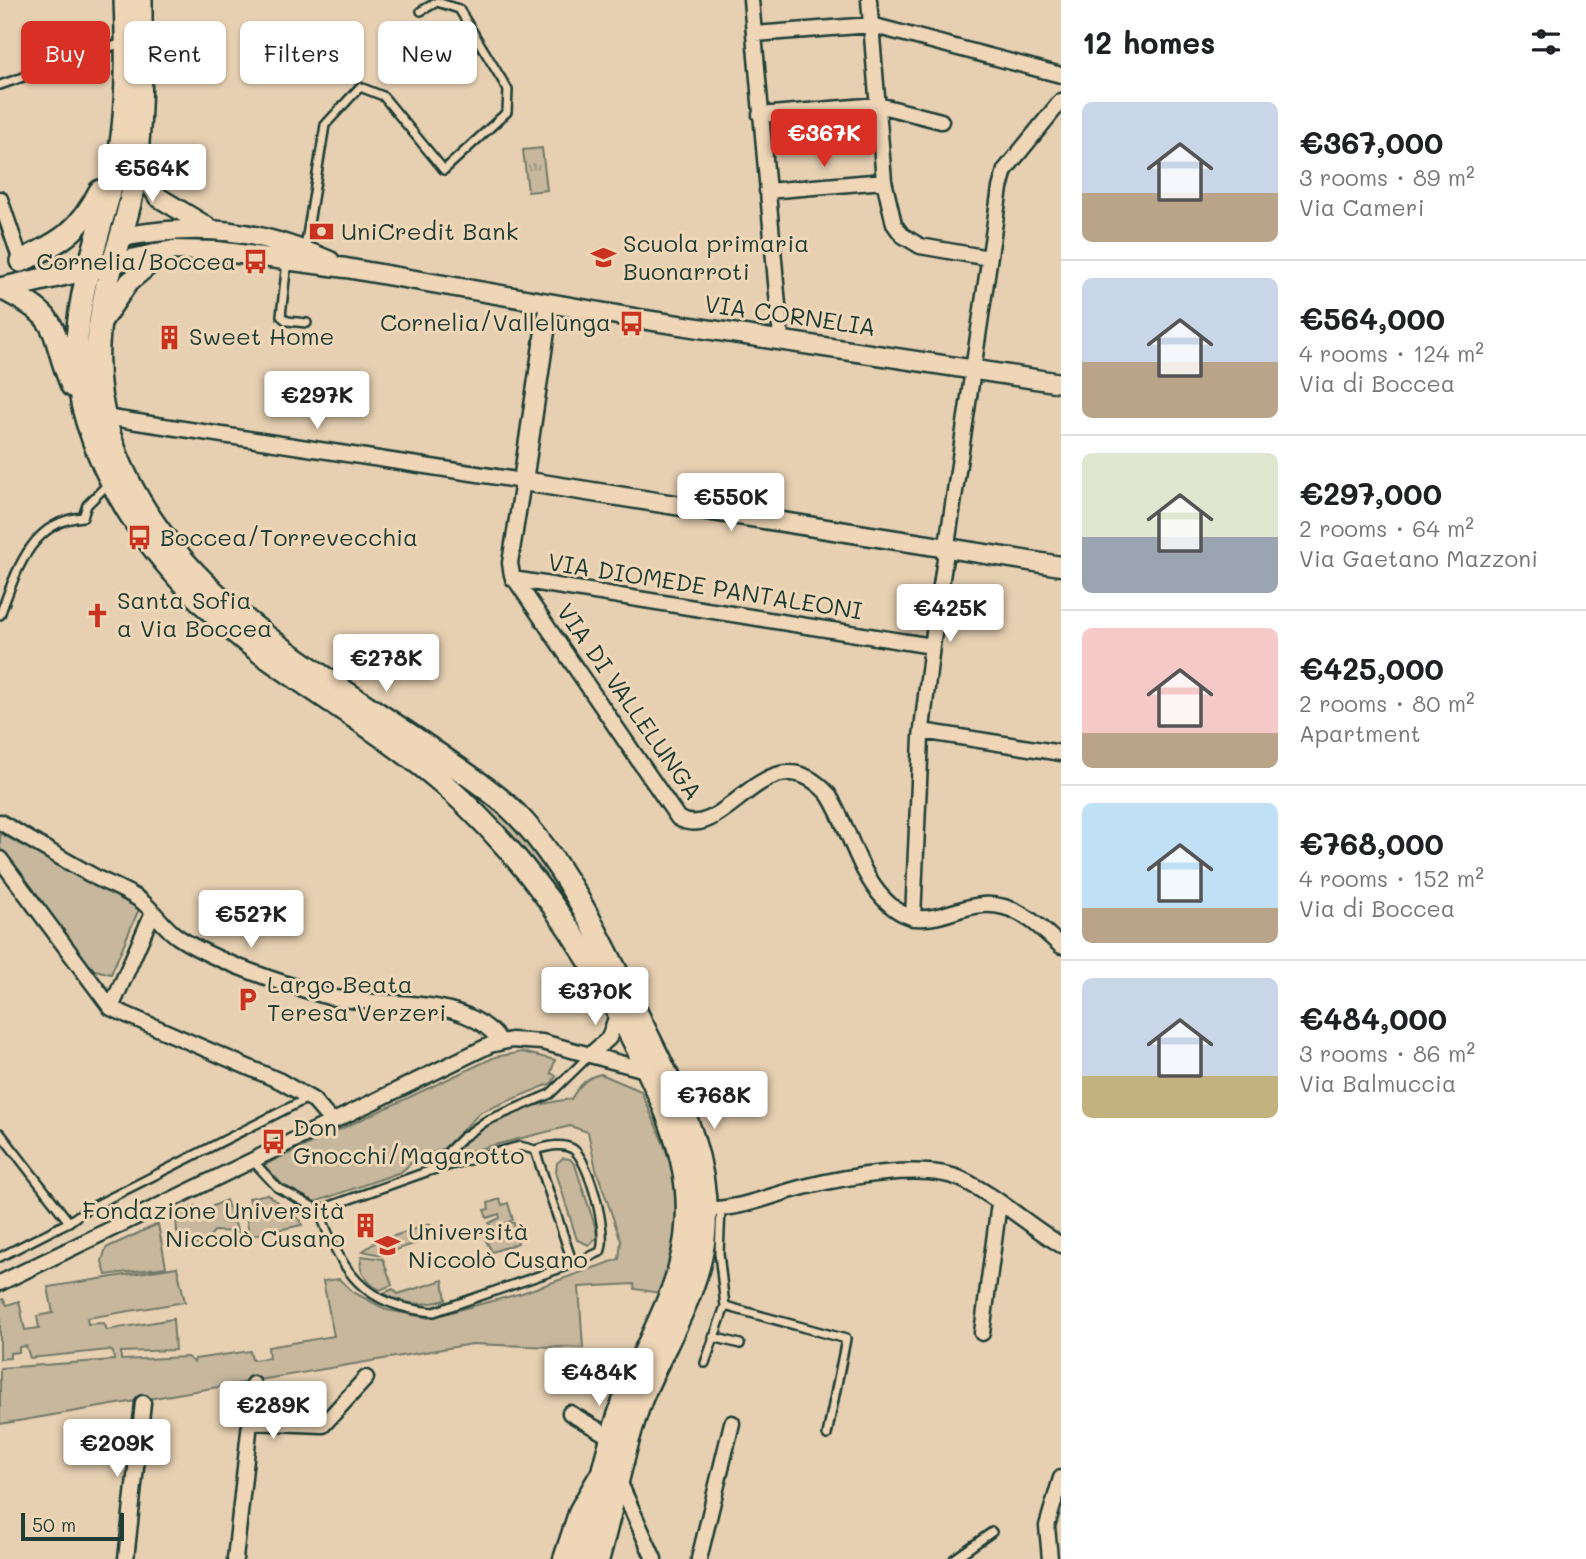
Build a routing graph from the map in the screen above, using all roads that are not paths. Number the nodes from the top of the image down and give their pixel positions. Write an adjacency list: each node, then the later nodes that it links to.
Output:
1 (125, 0): 8 (main road)
2 (141, 0): 16 (main road)
3 (751, 0): 7 (street)
4 (869, 0): 6 (street)
5 (421, 10): 24 (lane)
6 (871, 25): 7 (street); 10 (street); 13 (street)
7 (755, 34): 14 (street)
8 (117, 45): 9 (lane); 11 (lane); 16 (main road)
9 (110, 49)
10 (1061, 75)
11 (0, 85)
12 (1061, 101): 26 (street)
13 (878, 105): 14 (street); 15 (street); 17 (street)
14 (760, 115): 18 (street)
15 (941, 121)
16 (128, 156): 21 (street); 22 (main road); 23 (main road); 28 (main road)
17 (884, 181): 18 (street); 26 (street)
18 (767, 191): 36 (street)
19 (0, 199): 20 (street)
20 (11, 224): 28 (street)
21 (209, 228): 22 (street, VIA CORNELIA); 24 (street, VIA CORNELIA)
22 (121, 237): 23 (main road); 29 (main road)
23 (93, 243): 28 (main road); 31 (main road)
24 (304, 250): 30 (street, VIA CORNELIA)
25 (166, 252): 27 (street, VIA CORNELIA); 29 (street, VIA CORNELIA); 35 (street)
26 (989, 258): 37 (street)
27 (287, 262): 30 (street, VIA CORNELIA); 34 (lane)
28 (10, 263)
29 (113, 263): 31 (main road); 35 (main road)
30 (346, 268): 33 (street, VIA CORNELIA)
31 (86, 269): 32 (main road); 39 (main road)
32 (1, 289): 39 (main road)
33 (549, 304): 36 (street, VIA CORNELIA); 41 (street)
34 (307, 323)
35 (99, 326): 39 (main road)
36 (781, 339): 37 (street, VIA CORNELIA)
37 (971, 369): 38 (street, VIA CORNELIA); 42 (street)
38 (1061, 383)
39 (94, 415): 40 (main road); 41 (street); 58 (main road)
40 (111, 481): 45 (lane); 55 (main road)
41 (523, 481): 42 (street); 44 (street)
42 (946, 547): 43 (street); 46 (street)
43 (1061, 566)
44 (513, 579): 46 (street, VIA DIOMEDE PANTALEONI); 52 (street, VIA DI VALLELUNGA)
45 (0, 615)
46 (932, 646): 47 (street)
47 (922, 731): 48 (street); 52 (street)
48 (1061, 752)
49 (0, 822): 51 (street)
50 (0, 859): 54 (street)
51 (153, 912): 54 (street); 56 (street)
52 (913, 918): 53 (street)
53 (1061, 946)
54 (111, 1007): 59 (street)
55 (618, 1012): 57 (street); 58 (main road)
56 (501, 1041): 57 (street); 60 (street)
57 (591, 1054): 58 (street); 64 (lane)
58 (656, 1070): 66 (main road); 85 (main road)
59 (309, 1098): 60 (street); 68 (lane)
60 (331, 1122): 63 (street)
61 (0, 1133): 68 (lane)
62 (535, 1150): 64 (lane); 71 (lane); 71 (lane)
63 (252, 1160): 67 (lane); 72 (street)
64 (429, 1171): 67 (lane)
65 (999, 1203): 66 (street); 69 (street); 74 (street)
66 (713, 1209): 73 (lane); 86 (main road)
67 (319, 1210): 71 (lane)
68 (69, 1222): 70 (lane)
69 (1061, 1245)
70 (0, 1257)
71 (573, 1264)
72 (0, 1283)
73 (725, 1306): 75 (lane); 84 (lane)
74 (982, 1333)
75 (713, 1337): 76 (lane); 77 (lane)
76 (740, 1344)
77 (705, 1363)
78 (366, 1378): 82 (street)
79 (253, 1384): 82 (street)
80 (143, 1403): 90 (street)
81 (570, 1413): 85 (street)
82 (250, 1422): 91 (street)
83 (732, 1423): 97 (street)
84 (827, 1435)
85 (612, 1438): 86 (main road)
86 (611, 1475): 89 (main road); 92 (street); 93 (main road); 96 (street)
87 (1061, 1478): 99 (street)
88 (992, 1532): 98 (lane)
89 (605, 1535): 94 (main road); 95 (street)
90 (126, 1559)
91 (235, 1559)
92 (563, 1559)
93 (582, 1559)
94 (598, 1559)
95 (604, 1559)
96 (654, 1559)
97 (699, 1559)
98 (954, 1559)
99 (1050, 1559)

